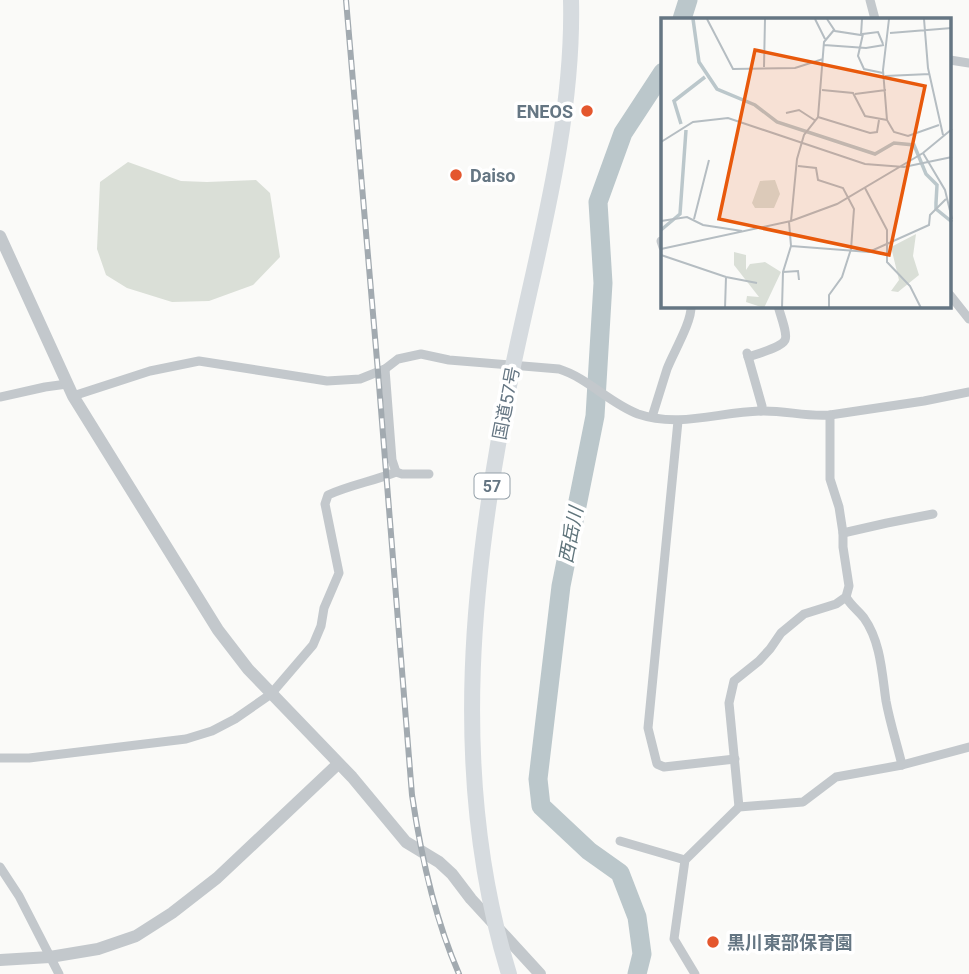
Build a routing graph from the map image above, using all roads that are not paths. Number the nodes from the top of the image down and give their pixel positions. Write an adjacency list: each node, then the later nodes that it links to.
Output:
1 (571, 0): 11 (highway, 国道57号 / 57)
2 (870, 0): 3 (street)
3 (875, 18)
4 (951, 60): 5 (street)
5 (969, 63)
6 (0, 236): 13 (street)
7 (951, 296): 10 (street)
8 (691, 308): 18 (street)
9 (779, 308): 16 (street)
10 (969, 319)
11 (513, 366): 12 (street); 18 (street); 35 (highway, 国道57号 / 57)
12 (385, 369): 13 (street); 20 (street)
13 (70, 390): 15 (street); 25 (street)
14 (969, 392): 17 (street)
15 (0, 397)
16 (761, 411): 17 (street); 19 (street)
17 (830, 415): 23 (street)
18 (652, 417): 19 (street)
19 (677, 421): 28 (street)
20 (396, 472): 21 (street); 25 (street)
21 (429, 474)
22 (933, 514): 23 (street)
23 (843, 533): 24 (street)
24 (846, 597): 28 (street); 30 (street)
25 (271, 694): 27 (street); 29 (street)
26 (969, 747): 30 (street)
27 (0, 758)
28 (736, 759): 31 (street)
29 (338, 764): 35 (street); 36 (street)
30 (902, 765): 31 (street)
31 (739, 807): 33 (street)
32 (620, 841): 33 (street)
33 (685, 860): 41 (street)
34 (0, 867): 36 (street)
35 (494, 925): 39 (highway, 国道57号 / 57); 40 (street)
36 (50, 957): 37 (street); 38 (street)
37 (0, 960)
38 (59, 974)
39 (509, 974)
40 (540, 974)
41 (695, 974)

